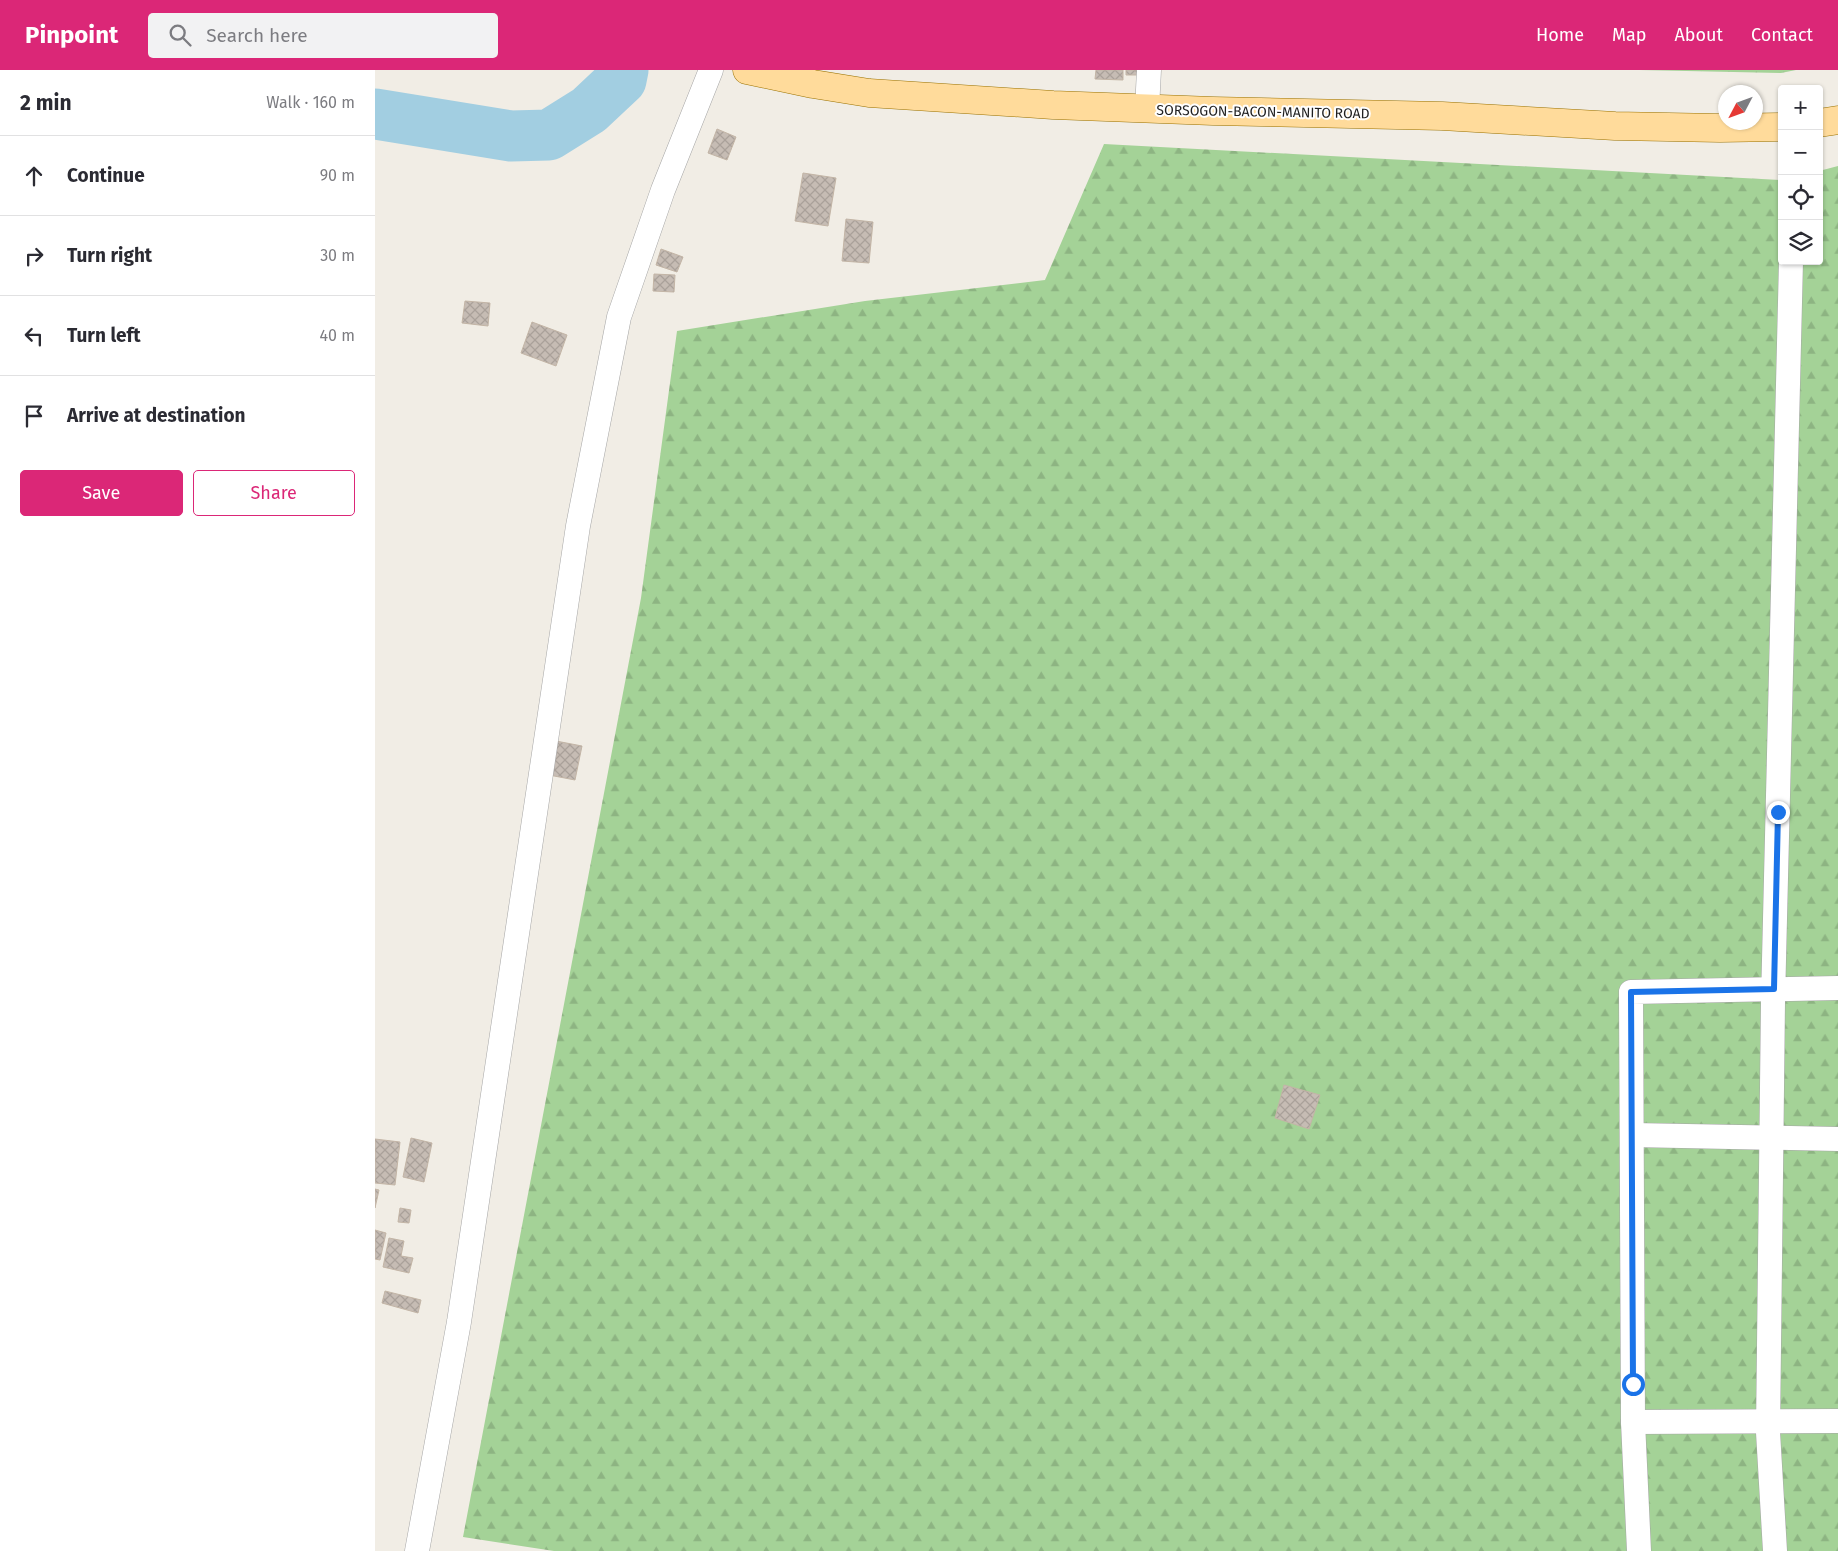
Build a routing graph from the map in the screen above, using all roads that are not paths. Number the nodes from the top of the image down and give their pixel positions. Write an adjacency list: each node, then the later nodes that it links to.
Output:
1 (711, 70): 17 (street)
2 (747, 70): 4 (main road, SORSOGON-BACON-MANITO ROAD)
3 (1149, 70): 4 (street)
4 (1147, 109): 7 (main road, SORSOGON-BACON-MANITO ROAD)
5 (1838, 120): 6 (main road)
6 (1823, 122)
7 (1778, 127)
8 (1791, 265): 10 (street)
9 (1838, 988): 10 (street)
10 (1774, 989): 11 (street); 12 (street)
11 (1632, 1134): 12 (street); 16 (street)
12 (1772, 1138): 13 (street); 14 (street)
13 (1838, 1139)
14 (1768, 1421): 15 (street); 16 (street); 19 (street)
15 (1838, 1421)
16 (1633, 1422): 18 (street)
17 (417, 1551)
18 (1639, 1551)
19 (1775, 1551)

